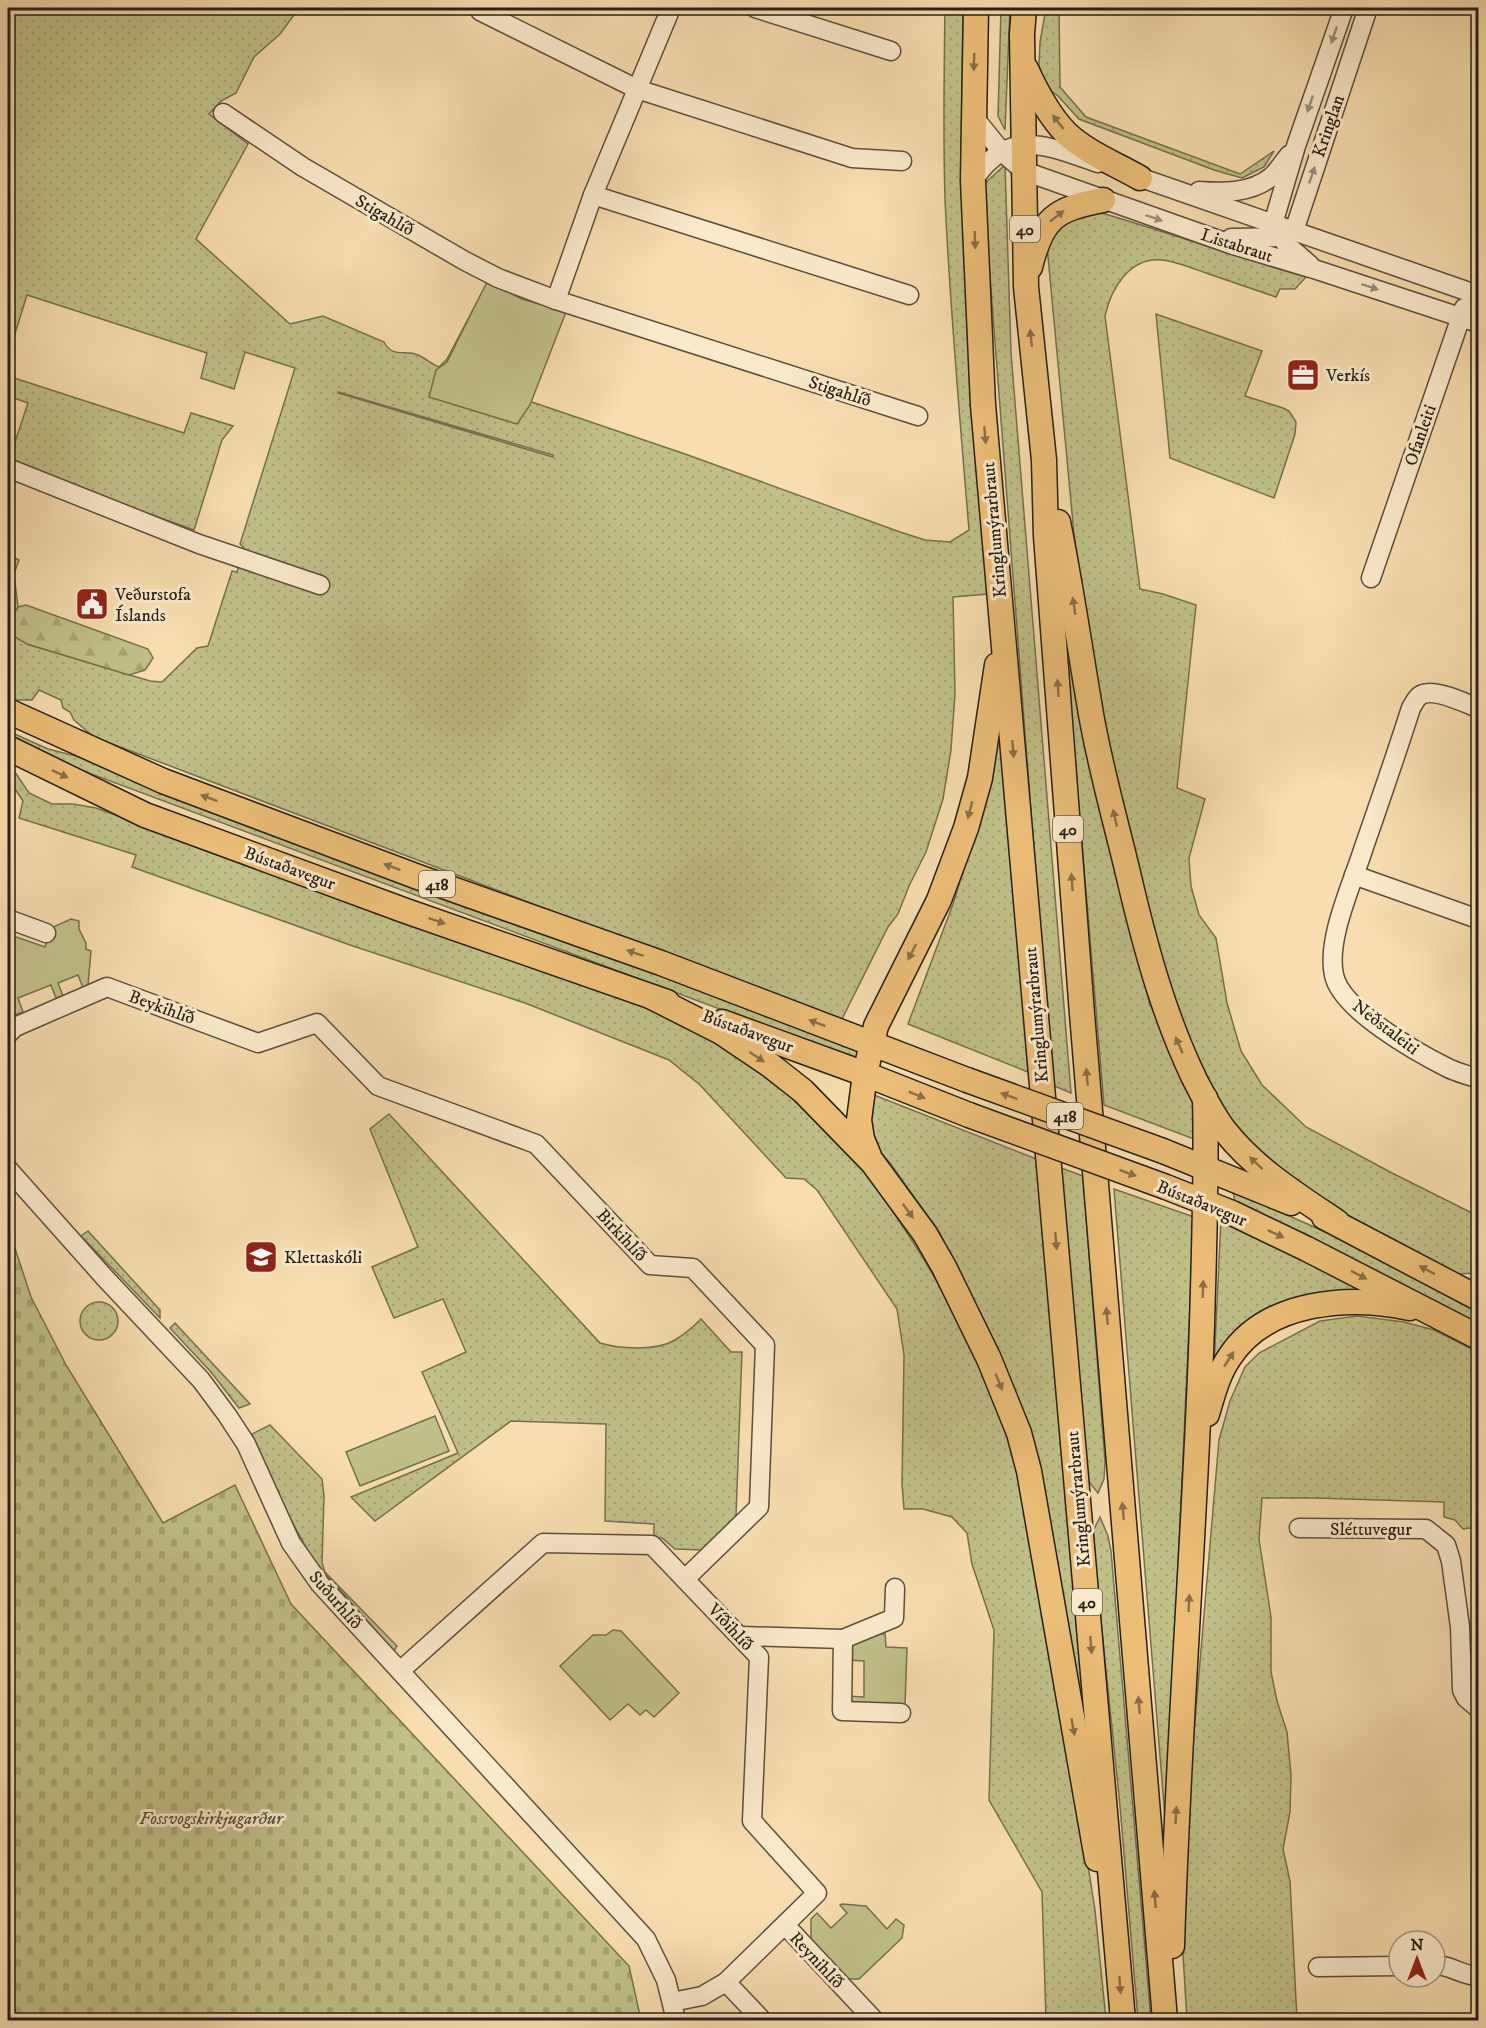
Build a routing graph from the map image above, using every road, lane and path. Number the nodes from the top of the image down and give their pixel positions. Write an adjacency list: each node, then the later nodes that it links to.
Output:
1 (479, 8): 10 (street)
2 (671, 8): 10 (street)
3 (755, 8): 8 (street)
4 (976, 8): 12 (main road, Kringlumýrarbraut / 40, one-way to 12)
5 (1024, 8): 9 (main road, 40)
6 (1344, 8): 13 (street, Kringlan, one-way to 13)
7 (1368, 8): 22 (street, Kringlan, one-way to 7)
8 (891, 51)
9 (1023, 61): 14 (main road, 40); 17 (main road, one-way to 9)
10 (637, 88): 15 (street); 20 (street)
11 (223, 113): 28 (street, Stigahlíð)
12 (973, 116): 14 (street); 18 (main road, Kringlumýrarbraut / 40)
13 (1296, 146): 19 (street); 22 (street, Kringlan)
14 (1013, 149): 16 (main road, 40); 17 (street, Listabraut); 18 (street)
15 (902, 161)
16 (1024, 171): 21 (street, Listabraut); 25 (main road, 40)
17 (1140, 178): 19 (street, Listabraut)
18 (973, 181): 35 (main road, Kringlumýrarbraut / 40, one-way to 35)
19 (1176, 190): 22 (street, Listabraut)
20 (593, 195): 27 (street); 28 (street)
21 (1103, 200): 23 (street, Listabraut, one-way to 23); 25 (main road, one-way to 21)
22 (1283, 231): 23 (street); 24 (street); 26 (street, Listabraut)
23 (1206, 235): 24 (street, Listabraut)
24 (1314, 269): 29 (street, Listabraut, one-way to 29)
25 (1026, 287): 31 (main road, 40, one-way to 25)
26 (1474, 294): 29 (street, Ofanleiti)
27 (909, 295)
28 (556, 300): 30 (street, Stigahlíð)
29 (1470, 320): 33 (street, Ofanleiti)
30 (918, 416)
31 (1044, 460): 49 (main road, one-way to 31); 79 (main road, 40, one-way to 31)
32 (8, 468): 34 (street)
33 (1371, 578)
34 (320, 585)
35 (1002, 628): 46 (main road, one-way to 46); 68 (main road, Kringlumýrarbraut / 40, one-way to 68)
36 (1479, 708): 39 (street, Neðstaleiti)
37 (8, 711): 46 (main road, Bústaðavegur / 418, one-way to 37)
38 (8, 748): 43 (main road, Bústaðavegur / 418, one-way to 43)
39 (1354, 875): 41 (street); 48 (street, Neðstaleiti)
40 (8, 919): 42 (street)
41 (1479, 919)
42 (46, 933)
43 (652, 996): 47 (main road, Bústaðavegur / 418); 50 (main road, one-way to 50)
44 (317, 1023): 45 (street, Beykihlíð); 60 (street, Birkihlíð)
45 (9, 1031)
46 (872, 1044): 47 (main road); 51 (main road, Bústaðavegur / 418, one-way to 46, bridge)
47 (865, 1074): 50 (main road); 53 (main road, Bústaðavegur / 418, one-way to 53, bridge)
48 (1479, 1079)
49 (1205, 1098): 51 (main road); 54 (main road, one-way to 49)
50 (873, 1163): 68 (main road, one-way to 68)
51 (1206, 1168): 53 (main road); 54 (main road, Bústaðavegur)
52 (8, 1169): 64 (street, Suðurhlíð)
53 (1206, 1203): 56 (main road, Bústaðavegur, one-way to 56); 58 (main road, one-way to 53)
54 (1337, 1222): 55 (main road, Bústaðavegur, one-way to 54)
55 (1479, 1298)
56 (1433, 1313): 57 (main road, Bústaðavegur); 58 (main road, one-way to 56)
57 (1479, 1337)
58 (1198, 1432): 80 (main road, one-way to 58)
59 (1299, 1528): 65 (street, Sléttuvegur)
60 (685, 1579): 62 (street, Víðihlíð); 64 (street, Víðihlíð)
61 (895, 1588): 63 (street)
62 (741, 1636): 63 (street); 67 (street, Víðihlíð)
63 (843, 1639): 66 (street)
64 (400, 1671): 74 (street, Suðurhlíð)
65 (1479, 1708)
66 (901, 1713)
67 (785, 1925): 73 (street, Víðihlíð); 77 (street, Reynihlíð)
68 (1118, 1957): 78 (main road, Kringlumýrarbraut / 40, one-way to 78)
69 (1387, 1966): 71 (street)
70 (1447, 1966): 72 (street)
71 (1318, 1967)
72 (1479, 1976)
73 (726, 1982): 74 (street, Víðihlíð); 76 (street)
74 (672, 2002): 75 (street, Suðurhlíð)
75 (676, 2020)
76 (762, 2020)
77 (874, 2020)
78 (1123, 2020)
79 (1165, 2020)
80 (1170, 2020)

